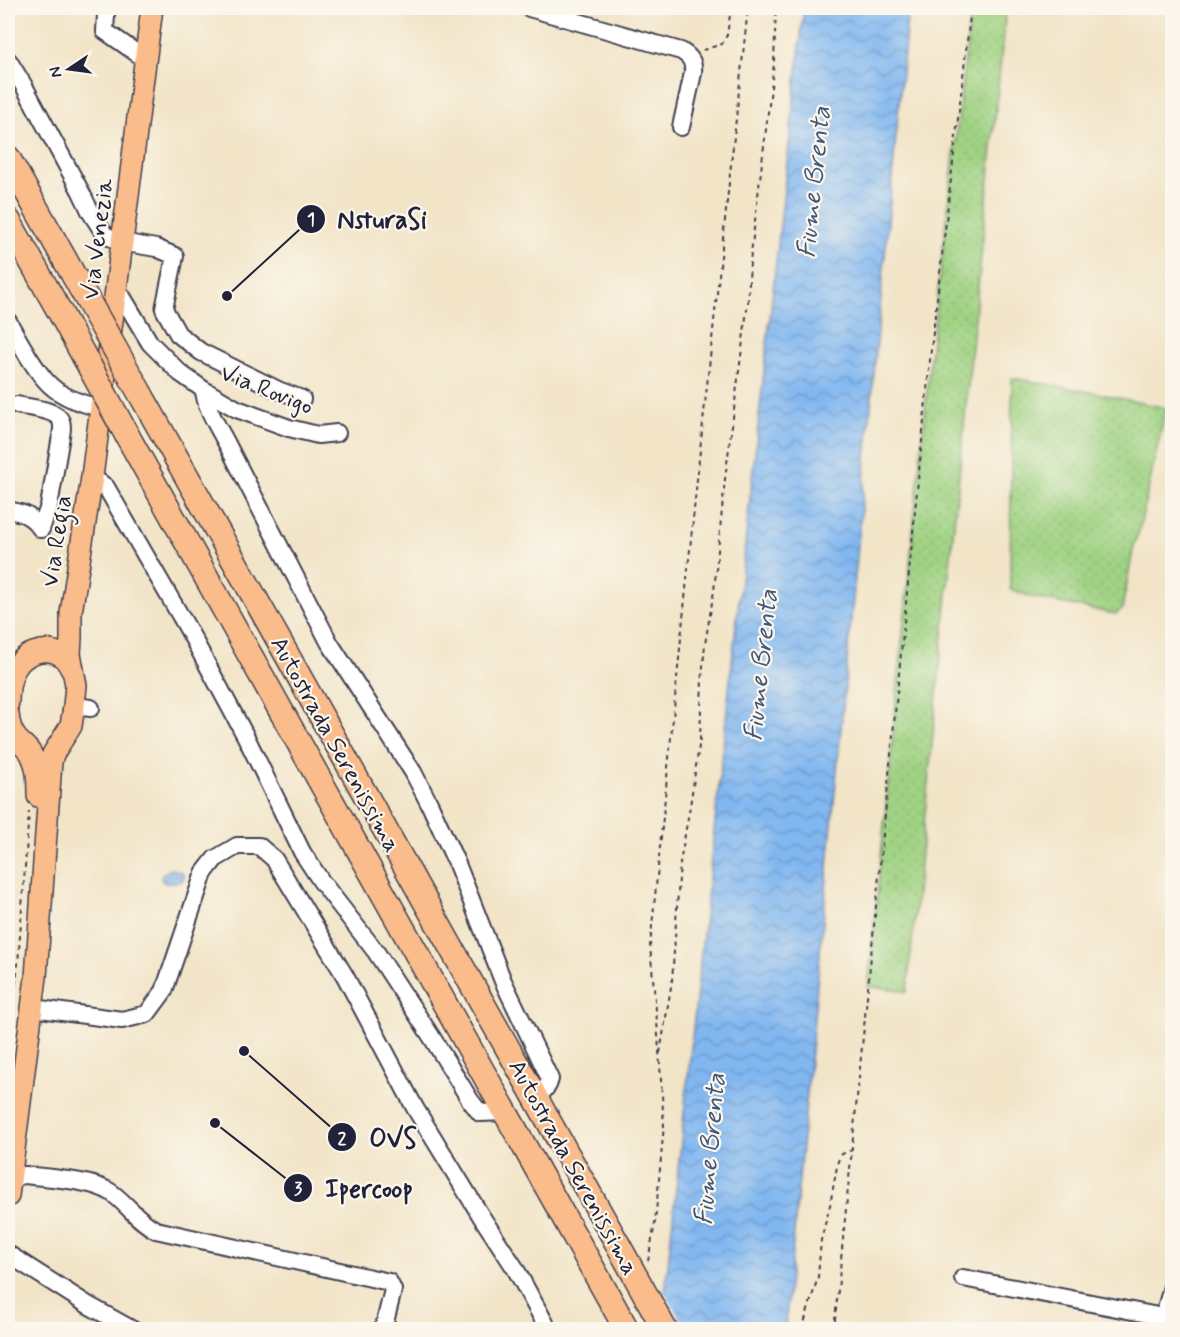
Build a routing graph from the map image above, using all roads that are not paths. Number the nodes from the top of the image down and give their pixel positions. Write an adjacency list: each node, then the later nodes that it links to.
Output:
1 (152, 8): 4 (main road, Via Venezia)
2 (529, 8): 6 (street)
3 (106, 15): 4 (street)
4 (145, 59): 9 (main road, Via Venezia)
5 (8, 60): 9 (street)
6 (681, 127)
7 (8, 158): 28 (highway, Autostrada Serenissima, bridge)
8 (8, 220): 30 (highway, Autostrada Serenissima, bridge)
9 (121, 242): 10 (main road, Via Venezia); 13 (street)
10 (115, 297): 12 (street, Via Rovigo); 15 (main road, Via Venezia)
11 (8, 321): 15 (street)
12 (204, 390): 16 (street, Via Rovigo); 28 (street)
13 (302, 399)
14 (17, 405): 18 (street)
15 (101, 408): 17 (main road, Via Venezia)
16 (337, 433)
17 (92, 477): 19 (main road, Via Regia); 30 (street)
18 (8, 510)
19 (71, 613): 20 (main road, Via Regia); 21 (main road, Via Regia)
20 (25, 654): 21 (main road); 22 (main road, Via Regia)
21 (73, 672): 25 (main road, Via Regia)
22 (8, 694): 23 (main road, Via Regia)
23 (8, 703)
24 (8, 714): 26 (main road)
25 (62, 740): 26 (main road); 27 (main road, Via Regia)
26 (25, 745): 29 (main road)
27 (33, 1008): 31 (main road, Via Regia); 38 (street)
28 (536, 1100): 40 (highway, Autostrada Serenissima, bridge)
29 (8, 1110)
30 (506, 1112): 39 (highway, Autostrada Serenissima)
31 (8, 1190): 37 (street)
32 (8, 1254): 36 (street)
33 (963, 1278): 35 (street)
34 (1173, 1287): 35 (street)
35 (1162, 1323)
36 (133, 1329)
37 (383, 1329)
38 (544, 1329)
39 (627, 1329)
40 (665, 1329)

